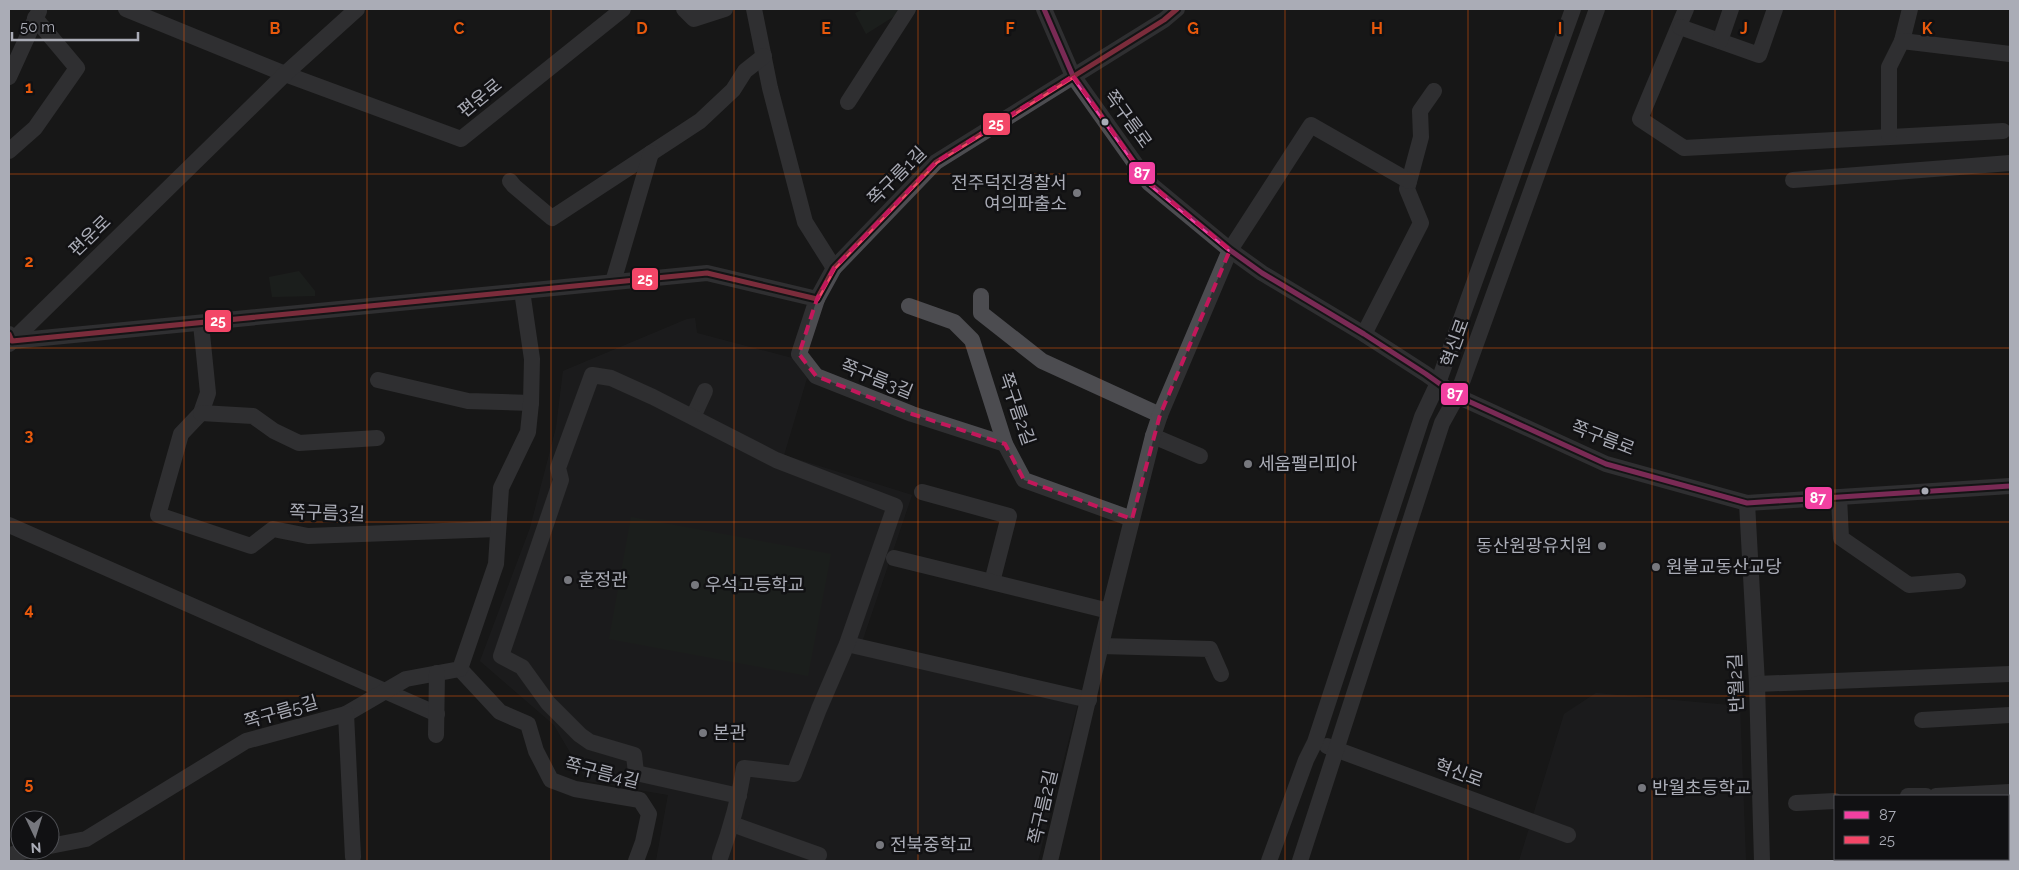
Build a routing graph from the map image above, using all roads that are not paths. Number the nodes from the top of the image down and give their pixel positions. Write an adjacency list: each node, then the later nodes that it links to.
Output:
1 (126, 9): 22 (street, 편운로)
2 (356, 9): 22 (street, 편운로)
3 (623, 9): 22 (street, 편운로)
4 (684, 9): 5 (street)
5 (725, 9)
6 (754, 9): 21 (street)
7 (908, 9): 26 (street)
8 (1044, 9): 23 (street, 쪽구름로)
9 (1177, 9): 23 (street, 쪽구름1길)
10 (1574, 9): 46 (street, 혁신로)
11 (1597, 9): 48 (street, 혁신로)
12 (1686, 9): 17 (street)
13 (1731, 9): 18 (street)
14 (1775, 9): 18 (street)
15 (1910, 9): 19 (street)
16 (38, 14): 24 (street); 29 (street)
17 (1680, 27): 18 (street); 28 (street)
18 (1720, 41)
19 (1902, 41): 20 (street); 28 (street)
20 (2010, 54)
21 (764, 56): 30 (street); 36 (street)
22 (286, 74): 44 (street, 편운로)
23 (1073, 76): 35 (street, 쪽구름로); 36 (street, 쪽구름1길)
24 (9, 77)
25 (1434, 91): 34 (street)
26 (848, 102)
27 (2003, 131): 28 (street)
28 (1889, 136)
29 (9, 151)
30 (651, 153): 33 (street); 37 (street)
31 (2010, 163): 32 (street)
32 (1793, 180)
33 (510, 181)
34 (1409, 181): 35 (street); 43 (street)
35 (1230, 250): 43 (street, 쪽구름로); 51 (street, 쪽구름2길)
36 (834, 268): 40 (street, 쪽구름1길)
37 (613, 282): 38 (street); 40 (street)
38 (522, 291): 42 (street); 49 (street)
39 (981, 296): 51 (street, 쪽구름2길)
40 (817, 299): 55 (street, 쪽구름3길)
41 (909, 306): 55 (street, 쪽구름2길)
42 (201, 324): 44 (street); 50 (street, 쪽구름3길)
43 (1364, 334): 46 (street, 쪽구름로)
44 (10, 339)
45 (378, 380): 49 (street)
46 (1438, 383): 48 (street, 쪽구름로); 82 (street, 혁신로)
47 (705, 391): 52 (street)
48 (1457, 396): 60 (street, 쪽구름로); 83 (street, 혁신로)
49 (531, 403): 63 (street)
50 (201, 413): 54 (street); 63 (street, 쪽구름3길)
51 (1160, 415): 53 (street, 쪽구름2길)
52 (693, 417): 68 (street); 86 (street)
53 (1153, 436): 56 (street); 61 (street, 쪽구름2길)
54 (377, 438)
55 (1005, 444): 61 (street, 쪽구름2길)
56 (1200, 456)
57 (2010, 485): 59 (street, 쪽구름로)
58 (922, 492): 66 (street)
59 (1839, 497): 60 (street, 쪽구름로); 65 (street)
60 (1747, 503): 74 (street, 반월2길)
61 (1132, 520): 67 (street, 쪽구름2길)
62 (9, 526): 75 (street)
63 (497, 529): 70 (street)
64 (894, 558): 66 (street)
65 (1958, 581)
66 (992, 582): 67 (street)
67 (1109, 611): 69 (street, 쪽구름2길)
68 (847, 644): 76 (street); 86 (street)
69 (1101, 646): 72 (street); 76 (street, 쪽구름2길)
70 (460, 669): 71 (street); 95 (street, 쪽구름4길)
71 (437, 673): 75 (street); 78 (street)
72 (1221, 674)
73 (2010, 674): 74 (street)
74 (1757, 684): 99 (street, 반월2길)
75 (385, 692): 77 (street); 78 (street)
76 (1089, 700): 96 (street, 쪽구름2길)
77 (346, 714): 91 (street, 쪽구름5길); 93 (street, 쪽구름5길)
78 (437, 714): 81 (street)
79 (2010, 715): 80 (street)
80 (1922, 720)
81 (436, 735)
82 (1315, 742): 83 (street, 혁신로); 97 (street, 혁신로)
83 (1335, 749): 90 (street, 혁신로); 98 (street, 혁신로)
84 (2010, 792): 85 (street)
85 (1989, 795)
86 (739, 796): 89 (street)
87 (1834, 801): 88 (street)
88 (1796, 803)
89 (732, 824): 92 (street); 94 (street)
90 (1568, 835)
91 (60, 844)
92 (819, 855)
93 (353, 857)
94 (720, 858)
95 (636, 861)
96 (1050, 861)
97 (1269, 861)
98 (1300, 861)
99 (1762, 861)

